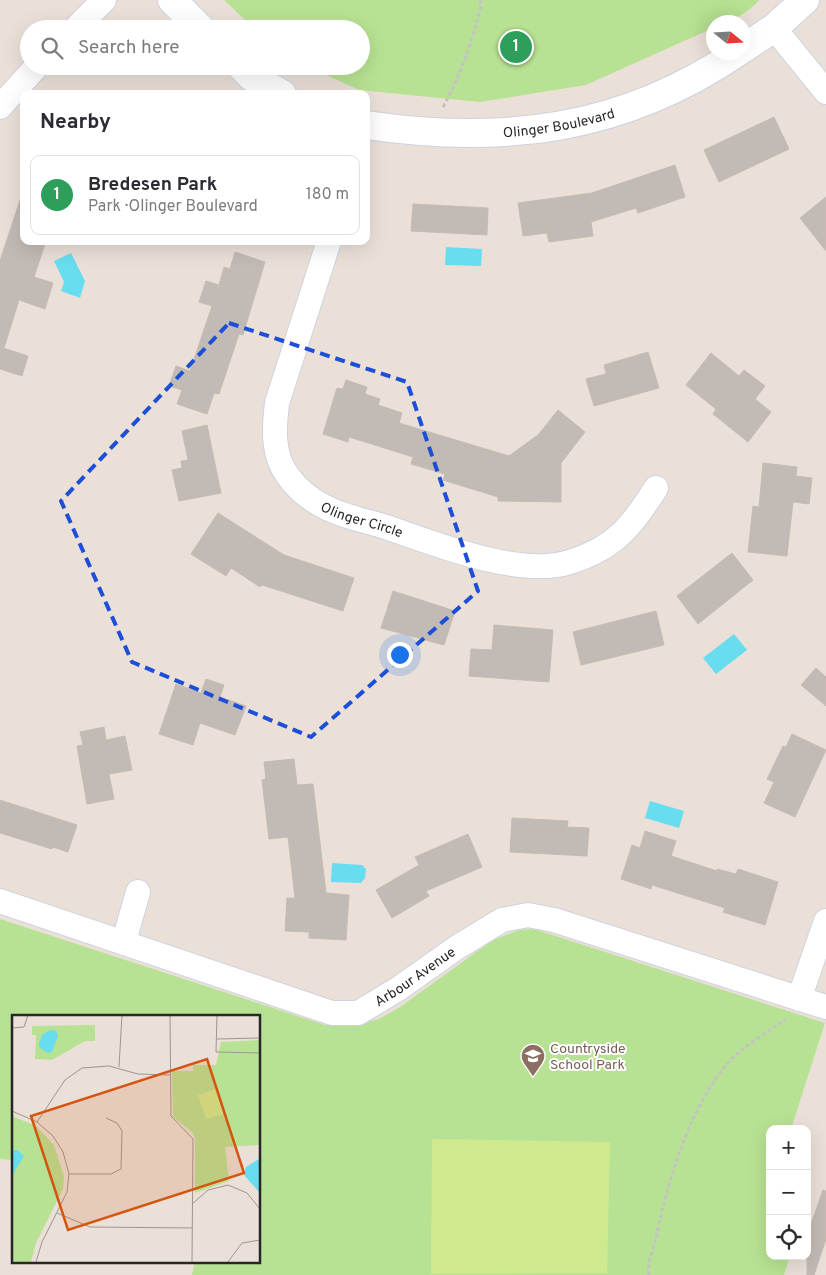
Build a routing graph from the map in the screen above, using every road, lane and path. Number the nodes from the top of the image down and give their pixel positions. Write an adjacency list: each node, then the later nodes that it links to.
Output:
1 (104, 0): 5 (street)
2 (172, 0): 6 (street)
3 (480, 0): 16 (path)
4 (805, 0): 7 (street)
5 (84, 20)
6 (192, 20)
7 (774, 28): 8 (street); 13 (street)
8 (751, 43)
9 (726, 60): 16 (street, Olinger Boulevard)
10 (29, 75): 14 (street)
11 (250, 75): 12 (street)
12 (275, 90)
13 (826, 92)
14 (0, 107)
15 (370, 125): 16 (street, Olinger Boulevard)
16 (428, 132)
17 (328, 245): 18 (street, Olinger Circle)
18 (656, 488)
19 (138, 892): 22 (street)
20 (0, 902): 22 (street, Arbour Avenue)
21 (826, 921): 24 (street)
22 (124, 941): 24 (street, Arbour Avenue)
23 (826, 1007): 24 (street, Arbour Avenue)
24 (794, 1008): 25 (path)
25 (648, 1275)

